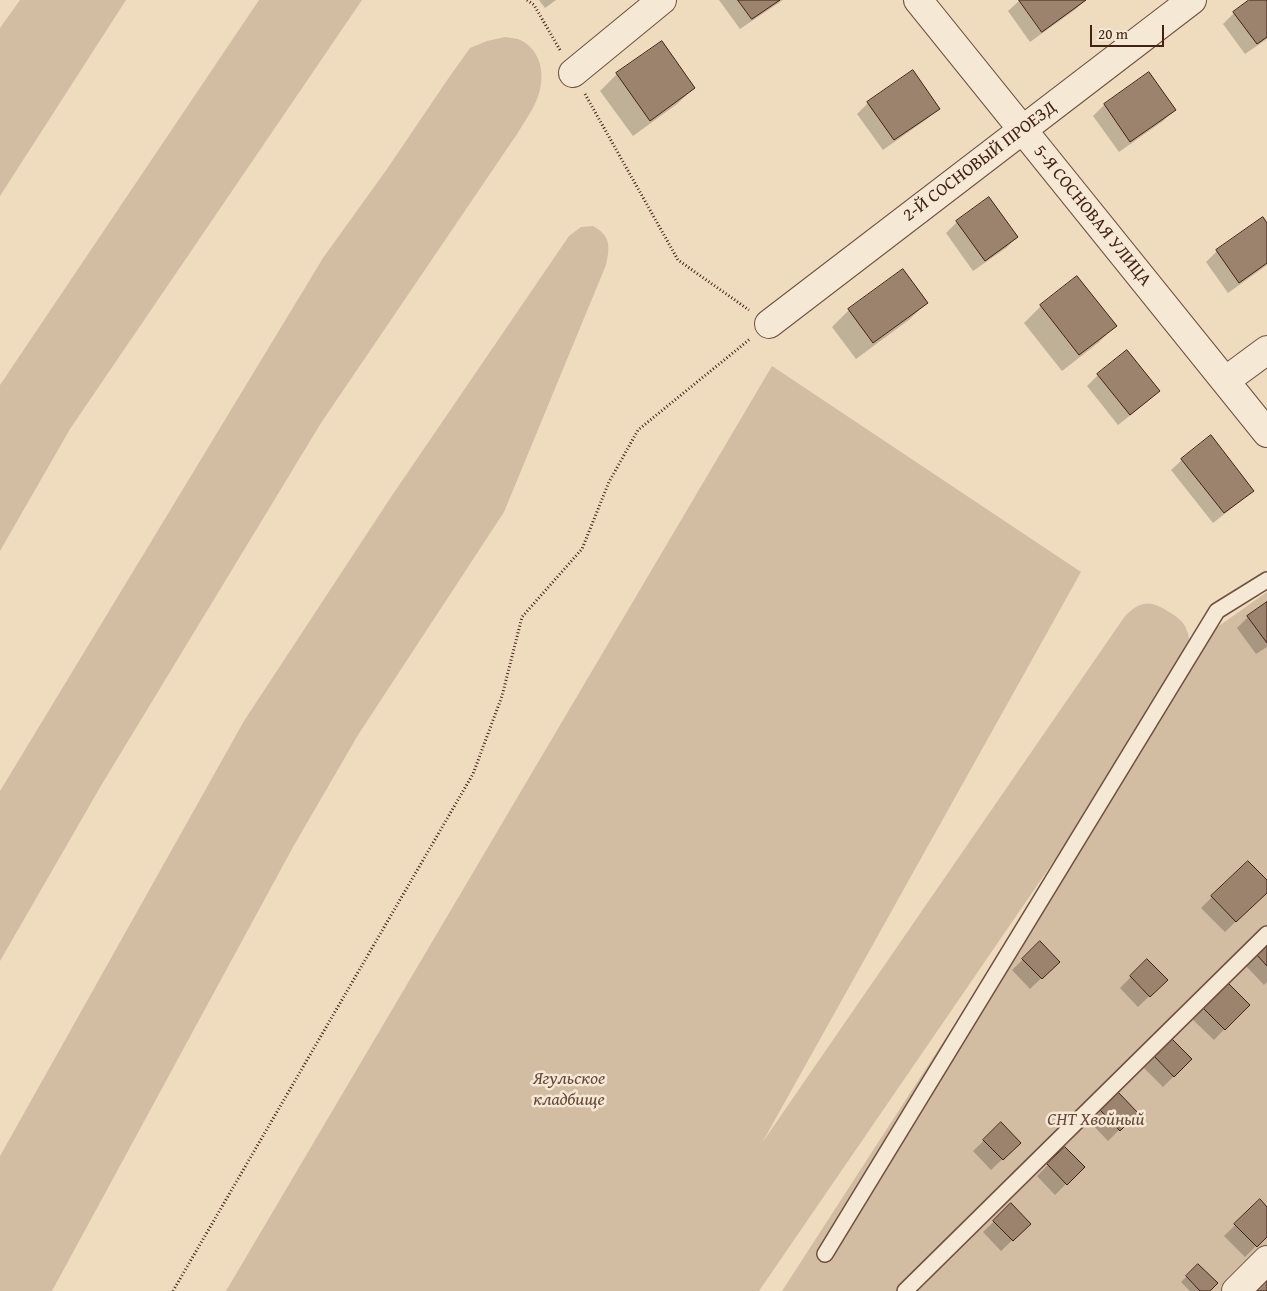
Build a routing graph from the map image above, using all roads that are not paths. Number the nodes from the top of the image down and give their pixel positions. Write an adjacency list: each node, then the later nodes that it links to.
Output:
1 (662, 0): 4 (street)
2 (918, 0): 5 (street, 5-Я СОСНОВАЯ УЛИЦА)
3 (1192, 0): 5 (street, 2-Й СОСНОВЫЙ ПРОЕЗД)
4 (573, 73)
5 (1022, 130): 6 (street, 2-Й СОСНОВЫЙ ПРОЕЗД); 8 (street, 5-Я СОСНОВАЯ УЛИЦА)
6 (769, 324)
7 (1267, 350): 8 (street)
8 (1225, 381): 9 (street, 5-Я СОСНОВАЯ УЛИЦА)
9 (1267, 432)
10 (1267, 580): 12 (lane)
11 (1267, 934): 14 (lane)
12 (824, 1254)
13 (1267, 1260): 15 (street)
14 (905, 1291)
15 (1236, 1291)

